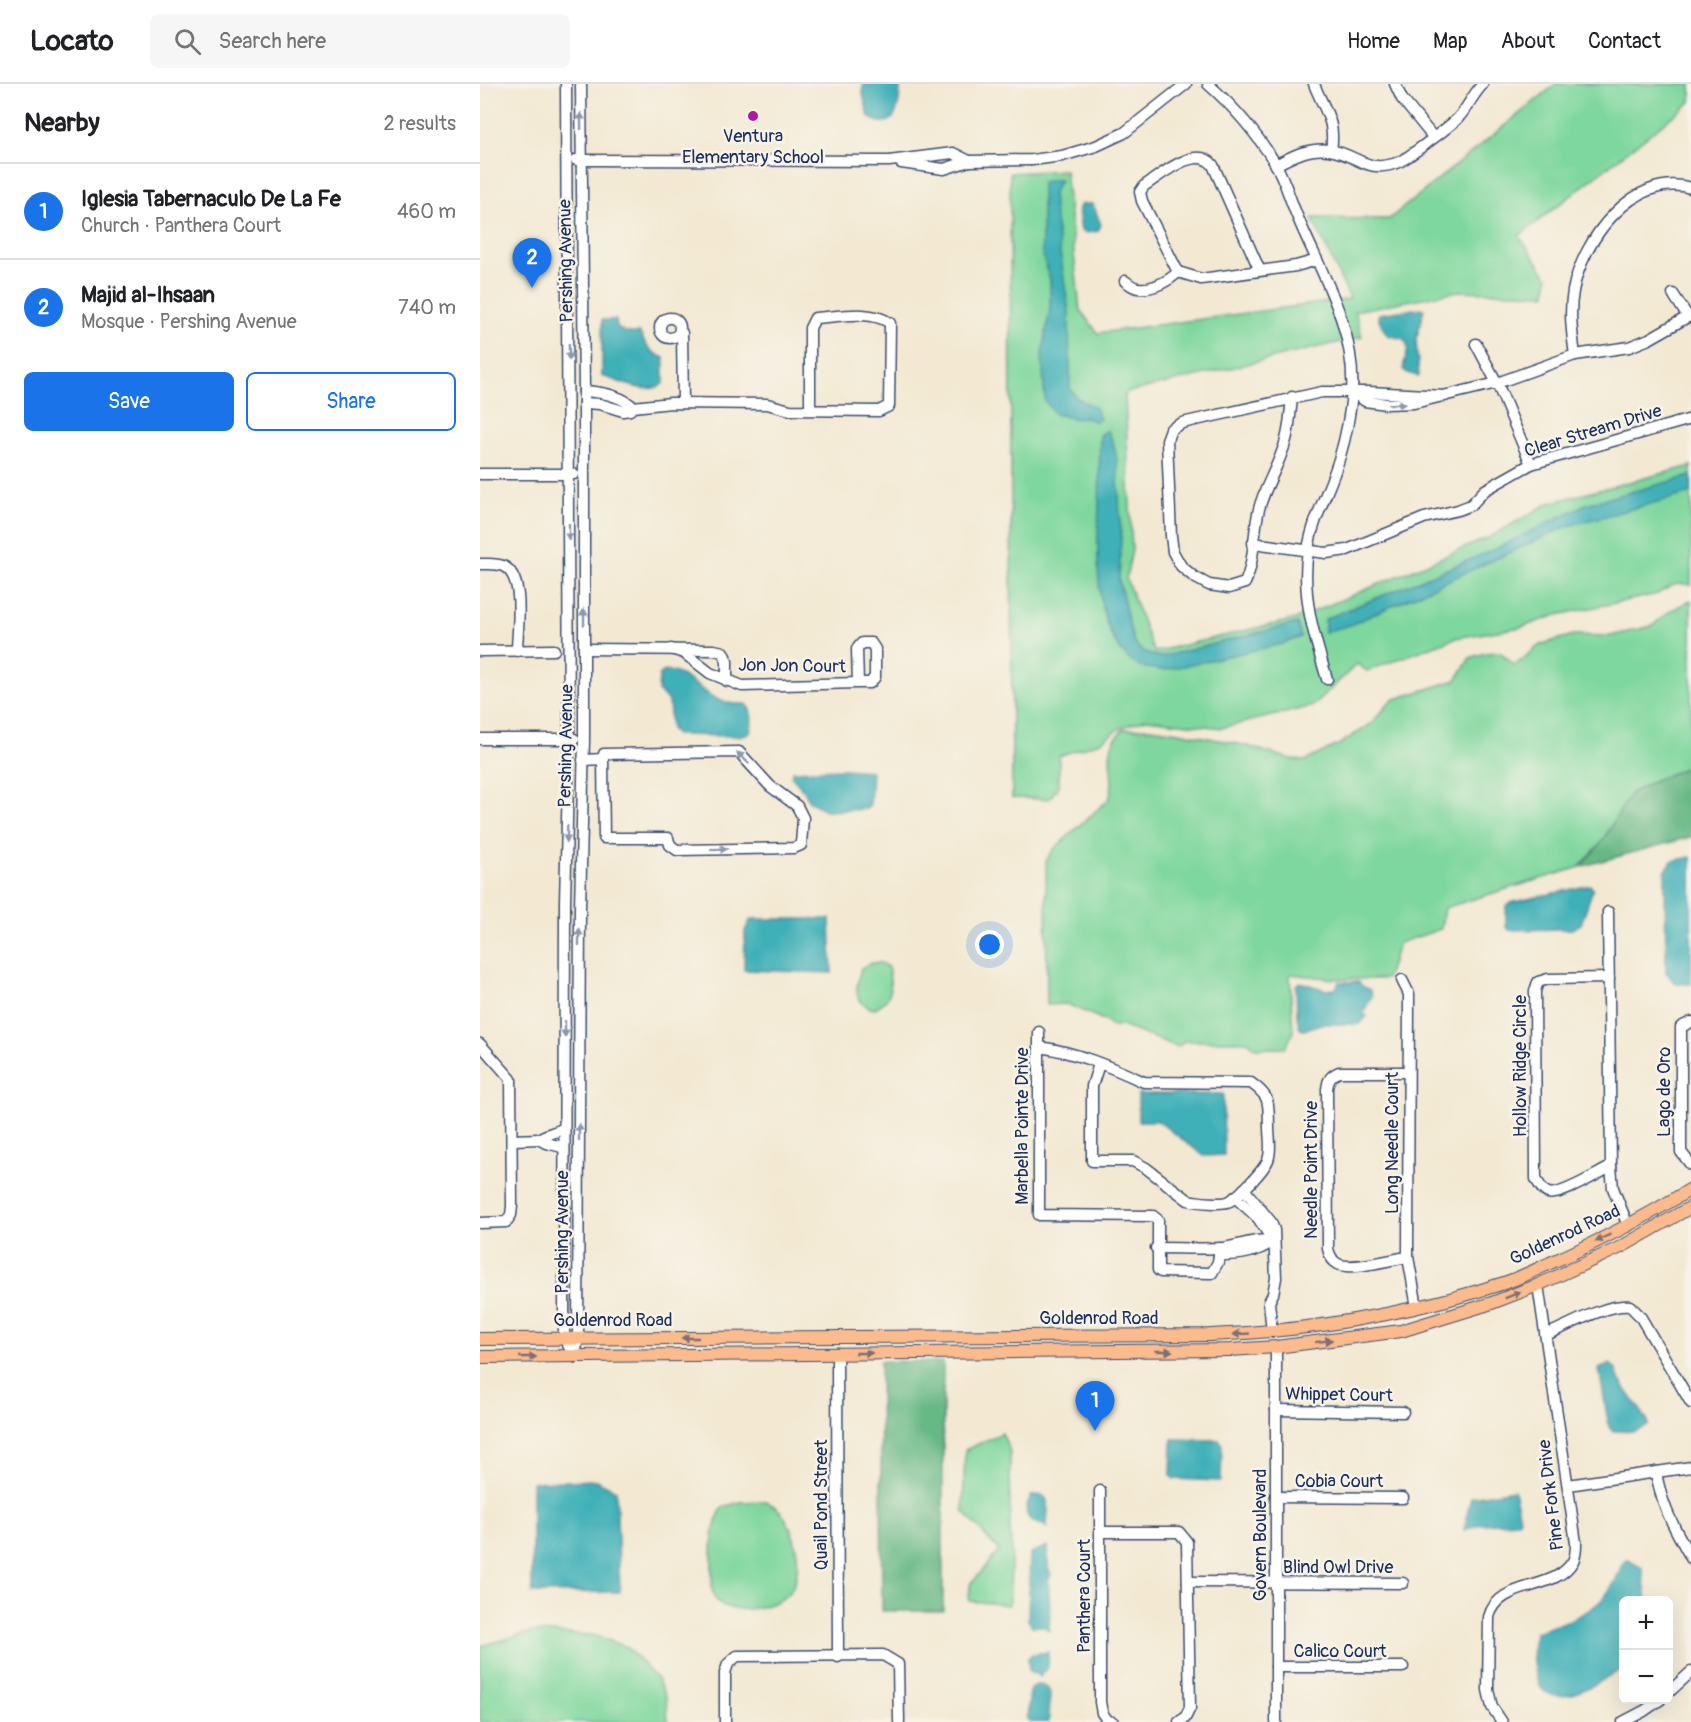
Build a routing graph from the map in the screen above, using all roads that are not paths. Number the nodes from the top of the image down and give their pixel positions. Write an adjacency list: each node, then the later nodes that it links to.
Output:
1 (566, 84): 10 (street, Pershing Avenue)
2 (581, 84): 11 (street, Pershing Avenue, one-way to 2)
3 (1186, 84): 11 (street)
4 (1208, 84): 12 (street)
5 (1314, 84): 9 (street)
6 (1395, 84): 8 (street)
7 (1484, 84): 8 (street)
8 (1433, 137): 9 (street)
9 (1331, 150): 12 (street)
10 (567, 160): 11 (street); 34 (street, Pershing Avenue, one-way to 34)
11 (582, 160): 24 (street, Pershing Avenue)
12 (1276, 165): 14 (street)
13 (1691, 188): 22 (street)
14 (1317, 260): 15 (street); 25 (street)
15 (1260, 271): 16 (street); 16 (street)
16 (1178, 272): 17 (street)
17 (1125, 281)
18 (1672, 294): 19 (street)
19 (1689, 316): 22 (street)
20 (679, 333): 28 (street)
21 (1476, 344): 23 (street)
22 (1575, 355): 23 (street)
23 (1497, 383): 25 (street); 32 (street)
24 (584, 392): 27 (street); 29 (street, Pershing Avenue)
25 (1352, 392): 26 (street); 37 (street)
26 (1292, 397): 36 (street); 36 (street)
27 (611, 401): 28 (street); 29 (street)
28 (683, 403): 30 (street)
29 (584, 404): 35 (street, Pershing Avenue)
30 (810, 410): 30 (street)
31 (1691, 419): 32 (street, Clear Stream Drive)
32 (1531, 464): 37 (street, Clear Stream Drive)
33 (480, 474): 34 (street)
34 (570, 474): 35 (street); 48 (street, Pershing Avenue, one-way to 48)
35 (584, 474): 39 (street, Pershing Avenue, one-way to 35)
36 (1253, 543): 37 (street, Clear Stream Drive)
37 (1308, 550): 44 (street)
38 (480, 564): 43 (street)
39 (584, 649): 40 (street, Jon Jon Court); 49 (street, Pershing Avenue)
40 (671, 649): 45 (street, Jon Jon Court); 45 (street, Jon Jon Court)
41 (554, 650): 43 (street)
42 (480, 651): 43 (street)
43 (517, 651)
44 (1327, 679)
45 (727, 681): 46 (street, Jon Jon Court)
46 (858, 683)
47 (480, 739): 48 (street)
48 (569, 739): 49 (street); 61 (street, Pershing Avenue, one-way to 61)
49 (584, 739): 50 (street, Pershing Avenue)
50 (583, 759): 51 (street); 86 (street, Pershing Avenue, one-way to 50)
51 (603, 759): 51 (street, one-way to 51)
52 (1608, 912): 53 (street)
53 (1609, 978): 66 (street); 66 (street, Hollow Ridge Circle)
54 (1402, 980): 60 (street, Long Needle Court)
55 (1691, 1022): 65 (street, Lago de Oro)
56 (1039, 1032): 58 (street, Marbella Pointe Drive)
57 (480, 1044): 63 (street)
58 (1040, 1047): 59 (street); 74 (street, Marbella Pointe Drive)
59 (1099, 1064): 67 (street); 69 (street)
60 (1408, 1072): 76 (street, Long Needle Court); 76 (street, Needle Point Drive)
61 (564, 1128): 62 (street); 64 (street, Pershing Avenue)
62 (539, 1139): 63 (street); 64 (street)
63 (512, 1140): 71 (street)
64 (564, 1148): 85 (street, Pershing Avenue)
65 (1691, 1165)
66 (1611, 1167): 72 (street)
67 (1244, 1189): 69 (street); 73 (street)
68 (1691, 1190): 72 (main road, Goldenrod Road)
69 (1235, 1197): 73 (street)
70 (1691, 1207): 77 (main road, Goldenrod Road)
71 (480, 1223)
72 (1628, 1226): 78 (main road, Goldenrod Road, one-way to 78)
73 (1273, 1241): 75 (street); 79 (street)
74 (1156, 1248): 75 (street); 75 (street, Marbella Pointe Drive)
75 (1220, 1252)
76 (1408, 1257): 78 (street, Long Needle Court)
77 (1538, 1285): 81 (street, Pine Fork Drive); 89 (main road, Goldenrod Road, one-way to 77)
78 (1417, 1307): 80 (main road, Goldenrod Road)
79 (1272, 1326): 80 (main road, Goldenrod Road); 83 (main road, Goldenrod Road, one-way to 83); 90 (main road)
80 (1300, 1329): 89 (main road)
81 (1546, 1335): 97 (street); 102 (street, Pine Fork Drive)
82 (1040, 1336): 83 (main road, Goldenrod Road); 84 (main road, Goldenrod Road); 92 (main road)
83 (1163, 1336): 91 (main road)
84 (961, 1337): 87 (main road, Goldenrod Road); 93 (main road)
85 (564, 1338): 86 (main road, Goldenrod Road); 88 (main road, Goldenrod Road); 96 (street)
86 (578, 1338): 87 (main road, Goldenrod Road, one-way to 86); 96 (street, Pershing Avenue)
87 (815, 1338): 94 (main road)
88 (480, 1339)
89 (1276, 1347): 90 (main road, Goldenrod Road); 98 (street, Govern Boulevard)
90 (1245, 1349): 91 (main road, Goldenrod Road, one-way to 90)
91 (1053, 1351): 92 (main road, Goldenrod Road)
92 (948, 1352): 93 (main road, Goldenrod Road, one-way to 92)
93 (837, 1353): 94 (main road, Goldenrod Road); 111 (street, Quail Pond Street)
94 (698, 1354): 96 (main road, Goldenrod Road)
95 (480, 1356): 96 (main road, Goldenrod Road, one-way to 96)
96 (575, 1357)
97 (1691, 1403)
98 (1276, 1410): 99 (street, Whippet Court); 104 (street, Govern Boulevard)
99 (1403, 1412)
100 (1691, 1467): 101 (street)
101 (1656, 1472): 102 (street); 107 (street)
102 (1568, 1485): 122 (street, Pine Fork Drive)
103 (1100, 1491): 106 (street, Panthera Court)
104 (1276, 1497): 105 (street, Cobia Court); 109 (street, Govern Boulevard)
105 (1403, 1498)
106 (1100, 1532): 108 (street); 119 (street, Panthera Court)
107 (1691, 1558)
108 (1188, 1582): 109 (street, Blind Owl Drive); 120 (street)
109 (1276, 1583): 110 (street, Blind Owl Drive); 112 (street, Govern Boulevard)
110 (1403, 1583)
111 (838, 1657): 117 (street); 118 (street)
112 (1276, 1667): 113 (street, Calico Court); 121 (street, Govern Boulevard)
113 (1403, 1667)
114 (1691, 1672): 115 (street)
115 (1673, 1688)
116 (1654, 1704): 123 (street)
117 (725, 1722)
118 (899, 1722)
119 (1113, 1722)
120 (1179, 1722)
121 (1276, 1722)
122 (1502, 1722)
123 (1623, 1722)

